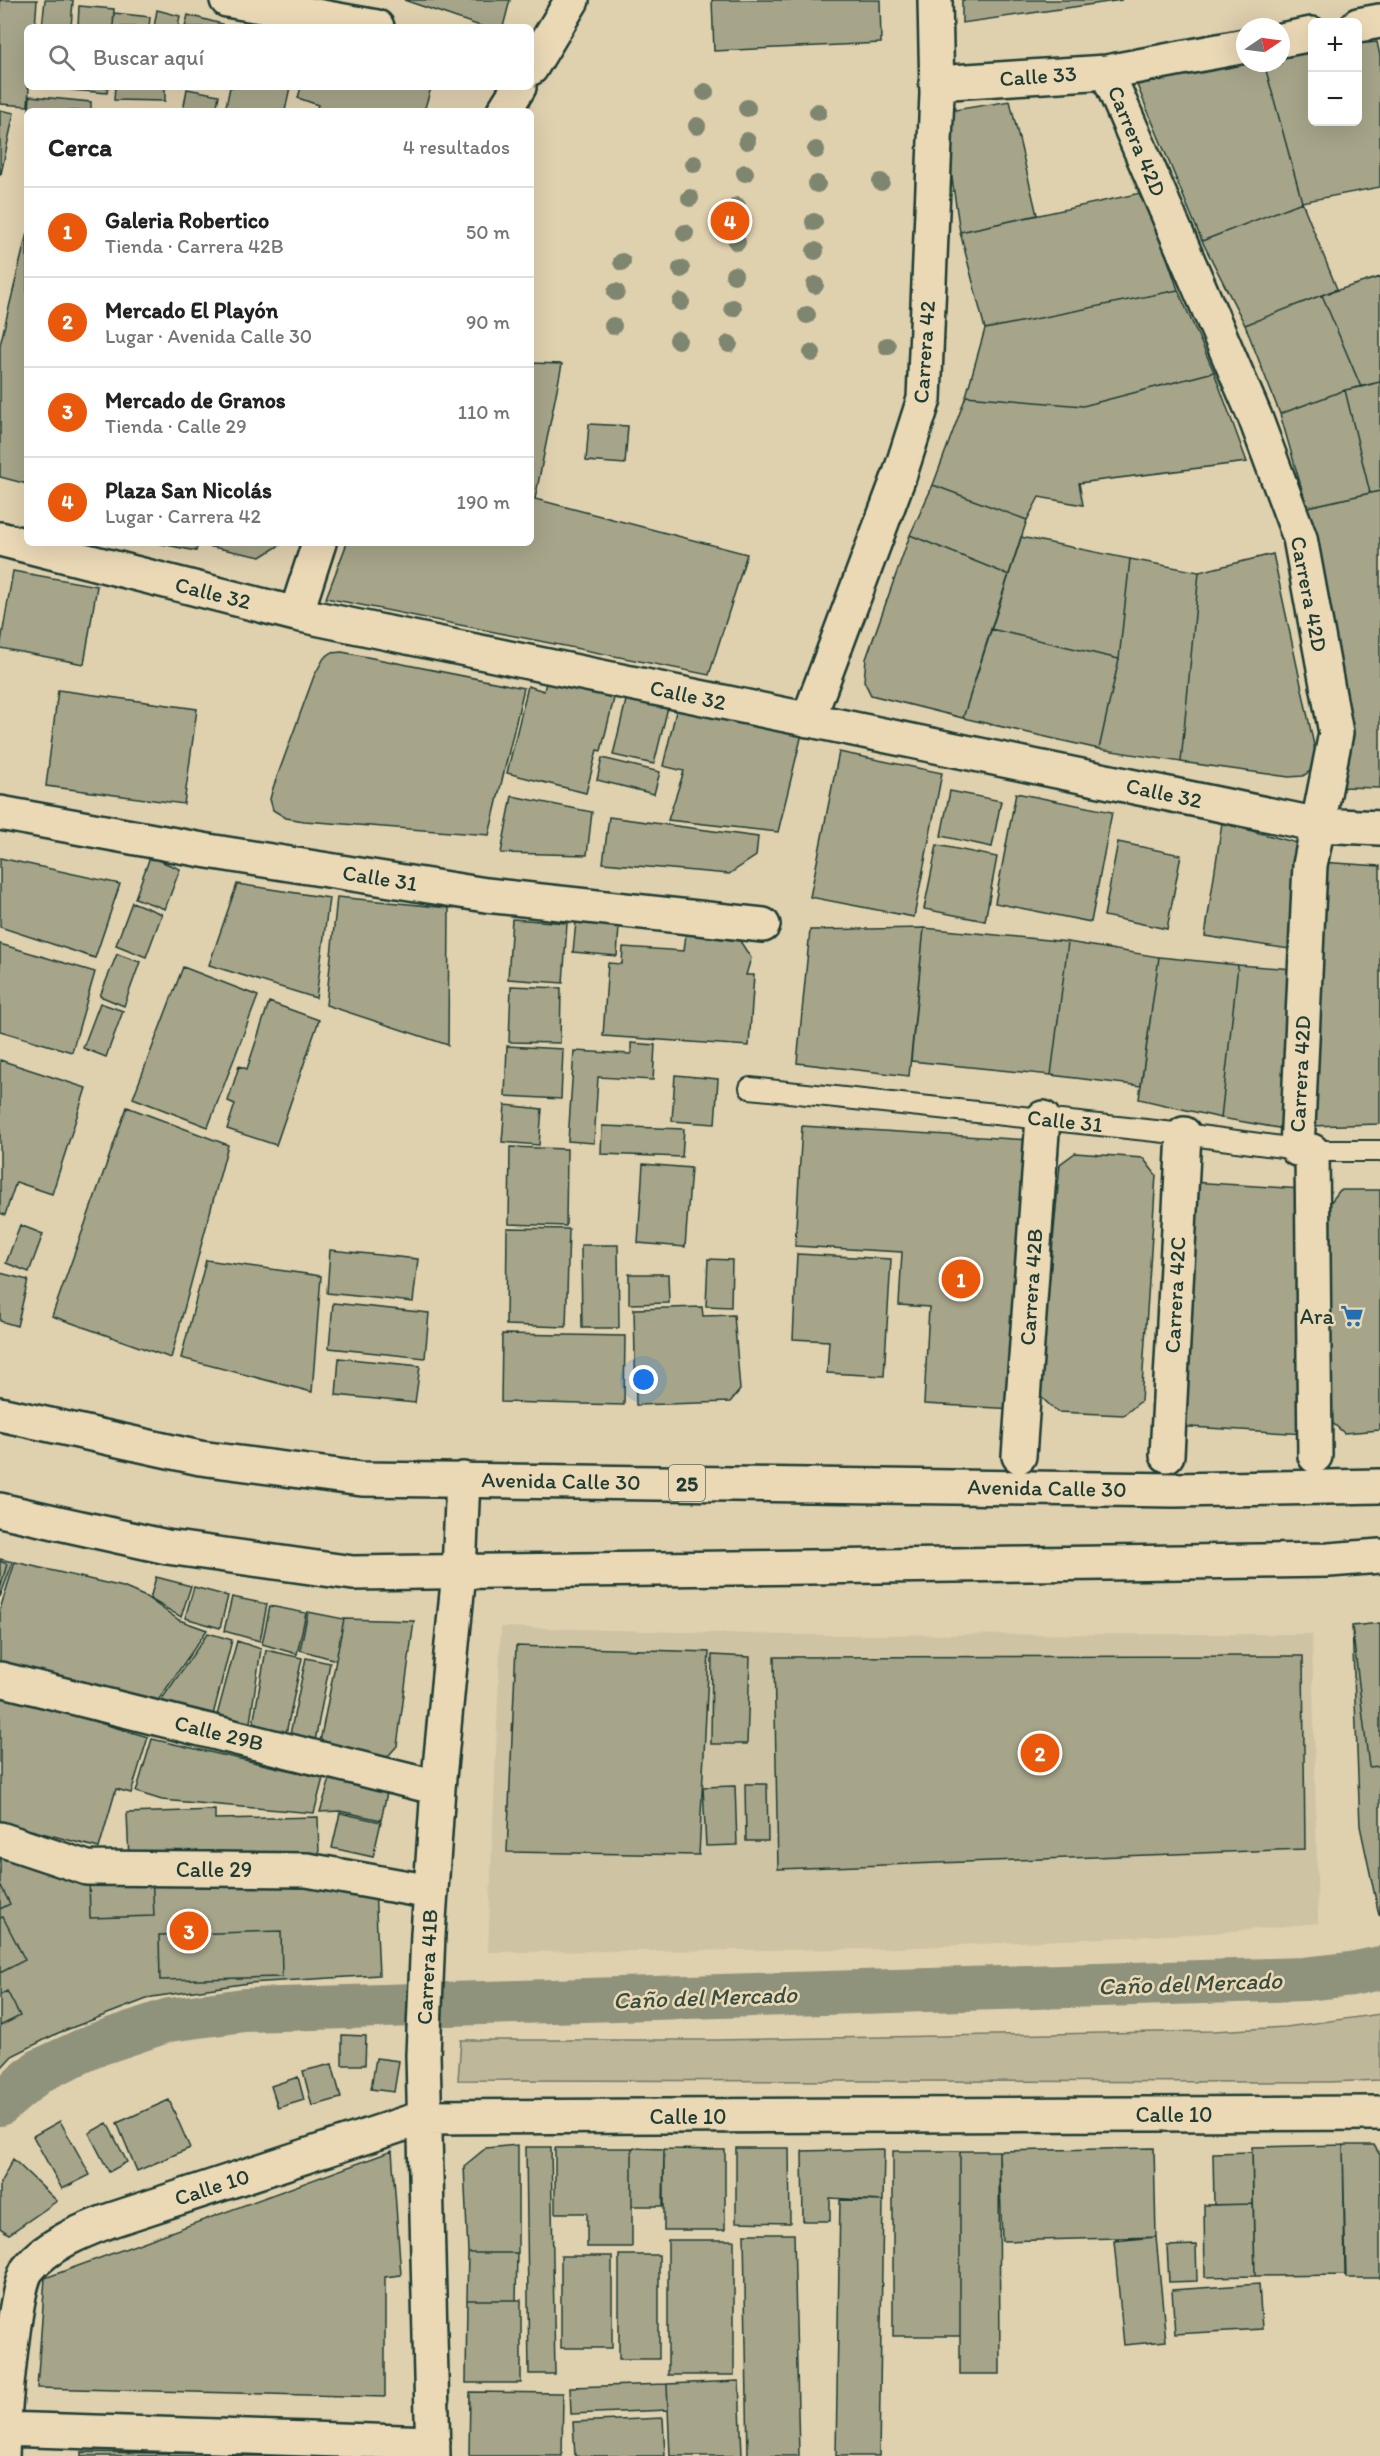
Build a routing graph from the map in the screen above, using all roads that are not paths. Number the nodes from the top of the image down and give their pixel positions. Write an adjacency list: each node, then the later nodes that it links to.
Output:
1 (227, 0): 5 (main road)
2 (572, 0): 10 (main road)
3 (934, 0): 12 (main road, Carrera 42)
4 (1380, 21): 6 (main road)
5 (360, 24)
6 (1362, 25)
7 (1308, 35): 8 (main road)
8 (1290, 38)
9 (1236, 48): 11 (main road, Calle 33)
10 (534, 63)
11 (1107, 72): 12 (main road, Calle 33); 22 (main road, Carrera 42D)
12 (936, 83): 20 (main road, Carrera 42)
13 (517, 90): 14 (main road)
14 (506, 108)
15 (0, 539): 16 (main road, Calle 32)
16 (24, 545)
17 (28, 546): 19 (main road, Calle 32)
18 (319, 546): 19 (main road)
19 (296, 614): 20 (main road, Calle 32)
20 (808, 720): 22 (main road, Calle 32)
21 (0, 813): 24 (main road, Calle 31)
22 (1319, 825): 23 (main road, Calle 32); 28 (main road, Carrera 42D)
23 (1380, 828)
24 (763, 925)
25 (750, 1088): 26 (lane, Calle 31)
26 (1043, 1118): 27 (lane, Calle 31); 32 (main road, Carrera 42B)
27 (1184, 1134): 28 (lane, Calle 31); 31 (main road, Carrera 42C)
28 (1304, 1150): 29 (lane, Calle 31); 33 (main road, Carrera 42D)
29 (1380, 1151)
30 (0, 1414): 34 (main road, Avenida Calle 30 / 25)
31 (1167, 1455)
32 (1019, 1456)
33 (1315, 1456)
34 (463, 1479): 35 (main road, Avenida Calle 30 / 25); 38 (main road, Carrera 41B)
35 (1380, 1486)
36 (0, 1510): 38 (main road)
37 (1380, 1556): 38 (main road)
38 (459, 1572): 40 (main road, Carrera 41B)
39 (0, 1679): 40 (main road, Calle 29B)
40 (438, 1788): 42 (main road, Carrera 41B)
41 (0, 1839): 42 (main road, Calle 29)
42 (431, 1892): 44 (main road, Carrera 41B)
43 (1380, 2113): 44 (main road, Calle 10)
44 (425, 2118): 45 (main road, Calle 10); 46 (main road, Carrera 41B)
45 (3, 2442): 46 (main road)
46 (433, 2450)

